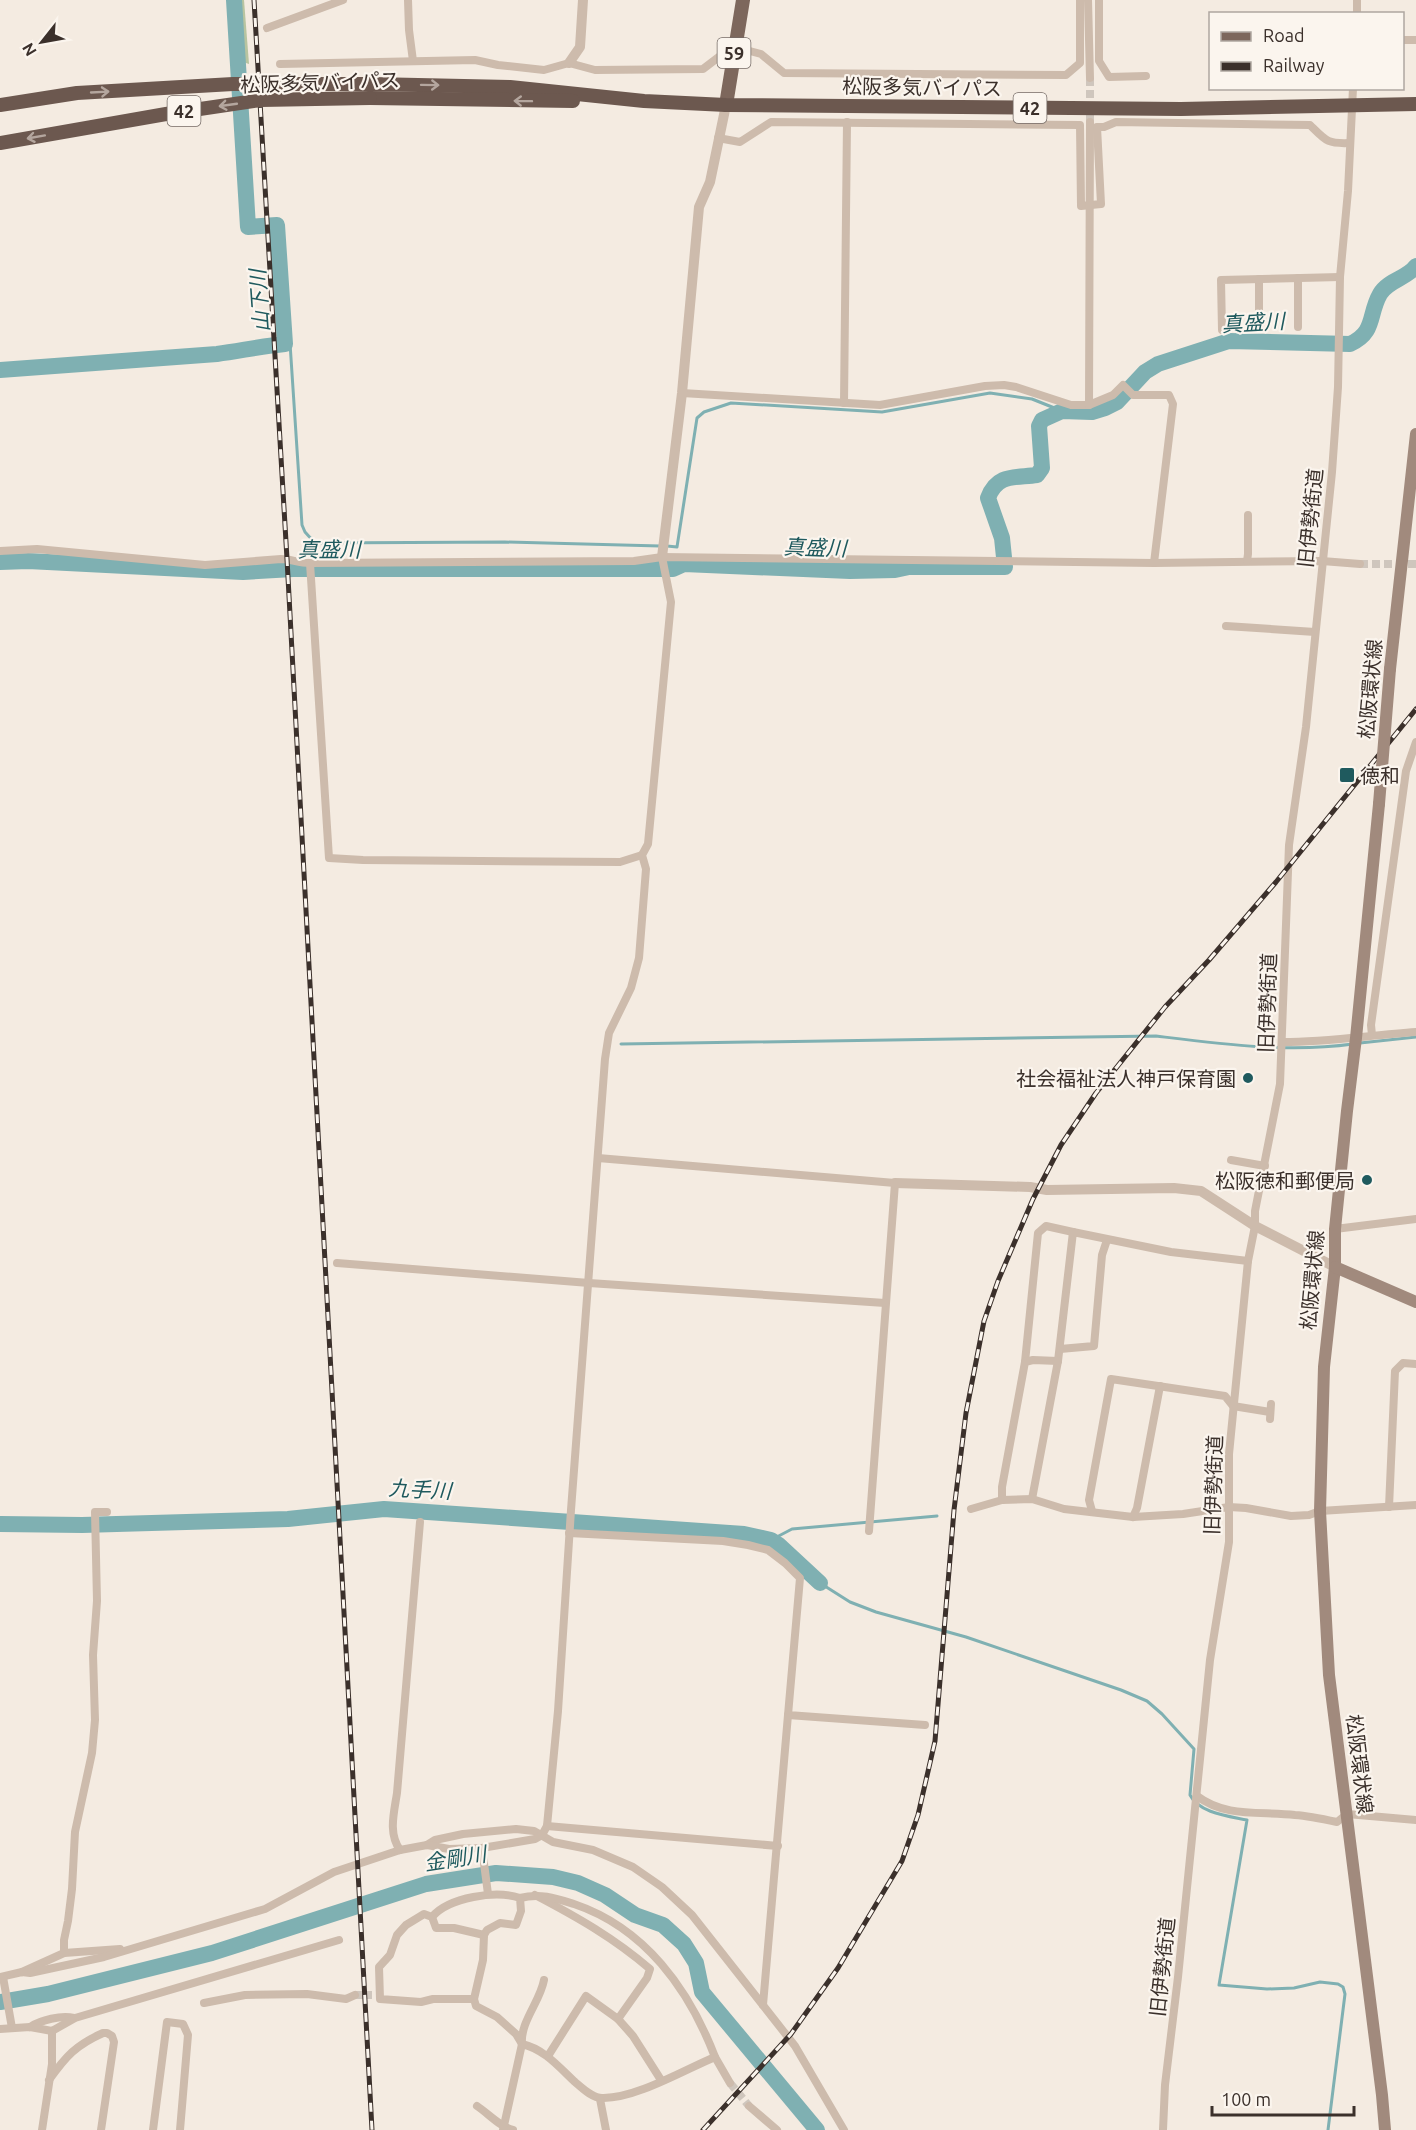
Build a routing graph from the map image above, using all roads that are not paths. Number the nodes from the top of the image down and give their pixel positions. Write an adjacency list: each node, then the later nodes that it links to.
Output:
1 (343, 0): 8 (street)
2 (408, 0): 10 (street)
3 (583, 0): 11 (street)
4 (743, 0): 9 (main road, 59)
5 (1080, 0): 9 (street)
6 (1088, 0): 14 (street)
7 (1099, 0): 13 (street)
8 (267, 28)
9 (734, 50): 11 (street); 20 (main road, 59)
10 (413, 61): 11 (street); 12 (street)
11 (569, 63)
12 (280, 64)
13 (1146, 76)
14 (1090, 78)
15 (1353, 90): 17 (street, 旧伊勢街道)
16 (371, 91): 19 (highway, 松阪多気バイパス / 42, one-way to 16, bridge); 20 (highway, 松阪多気バイパス / 42); 24 (highway, 松阪多気バイパス / 42, one-way to 24, bridge)
17 (1353, 104): 18 (highway, 松阪多気バイパス / 42); 20 (highway, 松阪多気バイパス / 42); 25 (street, 旧伊勢街道)
18 (1416, 104)
19 (0, 105)
20 (726, 105): 23 (street)
21 (847, 122): 23 (street); 26 (street); 34 (street)
22 (1090, 122): 26 (street)
23 (718, 138): 33 (street)
24 (0, 143)
25 (1350, 143): 26 (street); 27 (street, 旧伊勢街道)
26 (1090, 206): 35 (street)
27 (1340, 277): 28 (street); 41 (street, 旧伊勢街道)
28 (1298, 278): 29 (street); 31 (street)
29 (1259, 279): 30 (street); 32 (street)
30 (1259, 327)
31 (1298, 327)
32 (1222, 330)
33 (682, 393): 34 (street); 39 (street)
34 (844, 403): 35 (street)
35 (1089, 405): 43 (street)
36 (1416, 434): 51 (main road, 松阪環状線, bridge)
37 (1248, 515): 40 (street)
38 (0, 551): 42 (street)
39 (662, 555): 42 (street); 43 (street); 48 (street)
40 (1246, 561): 41 (street); 43 (street)
41 (1322, 561): 44 (street); 46 (street, 旧伊勢街道)
42 (310, 563): 48 (street)
43 (1154, 563)
44 (1360, 564)
45 (1226, 626): 46 (street)
46 (1315, 632): 52 (street, 旧伊勢街道)
47 (1416, 742): 50 (street)
48 (642, 855): 53 (street)
49 (1416, 1032): 50 (street)
50 (1372, 1035): 51 (street)
51 (1356, 1038): 52 (street); 59 (main road, 松阪環状線)
52 (1282, 1041): 55 (street, 旧伊勢街道)
53 (598, 1158): 56 (street); 65 (street)
54 (1231, 1160): 55 (street)
55 (1265, 1166): 58 (street, 旧伊勢街道)
56 (895, 1183): 58 (street); 66 (street)
57 (1416, 1219): 59 (street)
58 (1255, 1226): 62 (street, 旧伊勢街道); 64 (street)
59 (1335, 1229): 64 (main road, 松阪環状線)
60 (1073, 1232): 61 (street); 68 (street); 70 (street)
61 (1107, 1240): 62 (street); 68 (street)
62 (1248, 1261): 73 (street, 旧伊勢街道)
63 (337, 1263): 65 (street)
64 (1335, 1267): 67 (main road); 82 (main road, 松阪環状線)
65 (589, 1283): 66 (street); 87 (street)
66 (885, 1302): 86 (street)
67 (1416, 1302)
68 (1060, 1349): 69 (street)
69 (1058, 1361): 70 (street); 75 (street)
70 (1025, 1362): 76 (street)
71 (1416, 1364): 78 (street)
72 (1160, 1386): 73 (street); 81 (street); 84 (street)
73 (1233, 1406): 74 (street); 79 (street, 旧伊勢街道)
74 (1270, 1412)
75 (1032, 1499): 76 (street); 81 (street)
76 (1002, 1500): 80 (street)
77 (1416, 1505): 78 (street)
78 (1389, 1507): 82 (street)
79 (1229, 1508): 82 (street); 84 (street); 90 (street, 旧伊勢街道)
80 (970, 1509)
81 (1092, 1511): 84 (street)
82 (1320, 1511): 92 (main road, 松阪環状線)
83 (107, 1512): 108 (street)
84 (1133, 1517)
85 (420, 1522): 99 (street)
86 (869, 1531)
87 (570, 1533): 88 (street); 95 (street)
88 (788, 1715): 89 (street); 98 (street)
89 (925, 1725)
90 (1197, 1796): 91 (street); 140 (street, 旧伊勢街道)
91 (1262, 1814): 92 (street); 94 (street)
92 (1347, 1814): 93 (street); 141 (main road, 松阪環状線)
93 (1416, 1820)
94 (1263, 1824)
95 (547, 1826): 96 (street); 98 (street)
96 (542, 1835): 97 (street); 100 (street); 115 (street)
97 (427, 1845): 99 (street); 100 (street)
98 (778, 1846): 115 (street)
99 (400, 1850): 107 (street)
100 (483, 1852): 101 (street)
101 (488, 1894): 103 (street); 104 (street)
102 (535, 1894): 103 (street); 117 (street); 124 (street)
103 (520, 1898): 105 (street)
104 (432, 1917): 105 (street); 113 (street)
105 (484, 1935): 113 (street)
106 (339, 1940): 116 (street)
107 (125, 1951): 108 (street); 109 (street)
108 (64, 1953): 109 (street)
109 (22, 1972): 110 (street)
110 (2, 1977): 118 (street)
111 (544, 1980): 122 (street)
112 (355, 1995): 114 (street)
113 (474, 1999): 122 (street)
114 (204, 2003)
115 (763, 2005): 139 (street)
116 (75, 2018): 119 (street); 121 (street)
117 (618, 2019): 123 (street); 126 (street)
118 (12, 2028): 119 (street); 120 (street)
119 (30, 2028): 121 (street)
120 (0, 2029)
121 (52, 2031): 125 (street)
122 (522, 2044): 123 (street); 131 (street)
123 (548, 2056): 128 (street)
124 (715, 2057): 126 (street); 127 (street)
125 (49, 2080): 132 (street); 133 (street)
126 (662, 2080): 128 (street)
127 (730, 2083)
128 (600, 2099): 137 (street)
129 (477, 2106): 131 (street)
130 (749, 2106): 138 (street)
131 (503, 2129): 136 (street)
132 (42, 2130)
133 (101, 2130)
134 (153, 2130): 135 (street)
135 (180, 2130)
136 (513, 2130)
137 (606, 2130)
138 (776, 2130)
139 (844, 2130)
140 (1163, 2130)
141 (1385, 2130)

